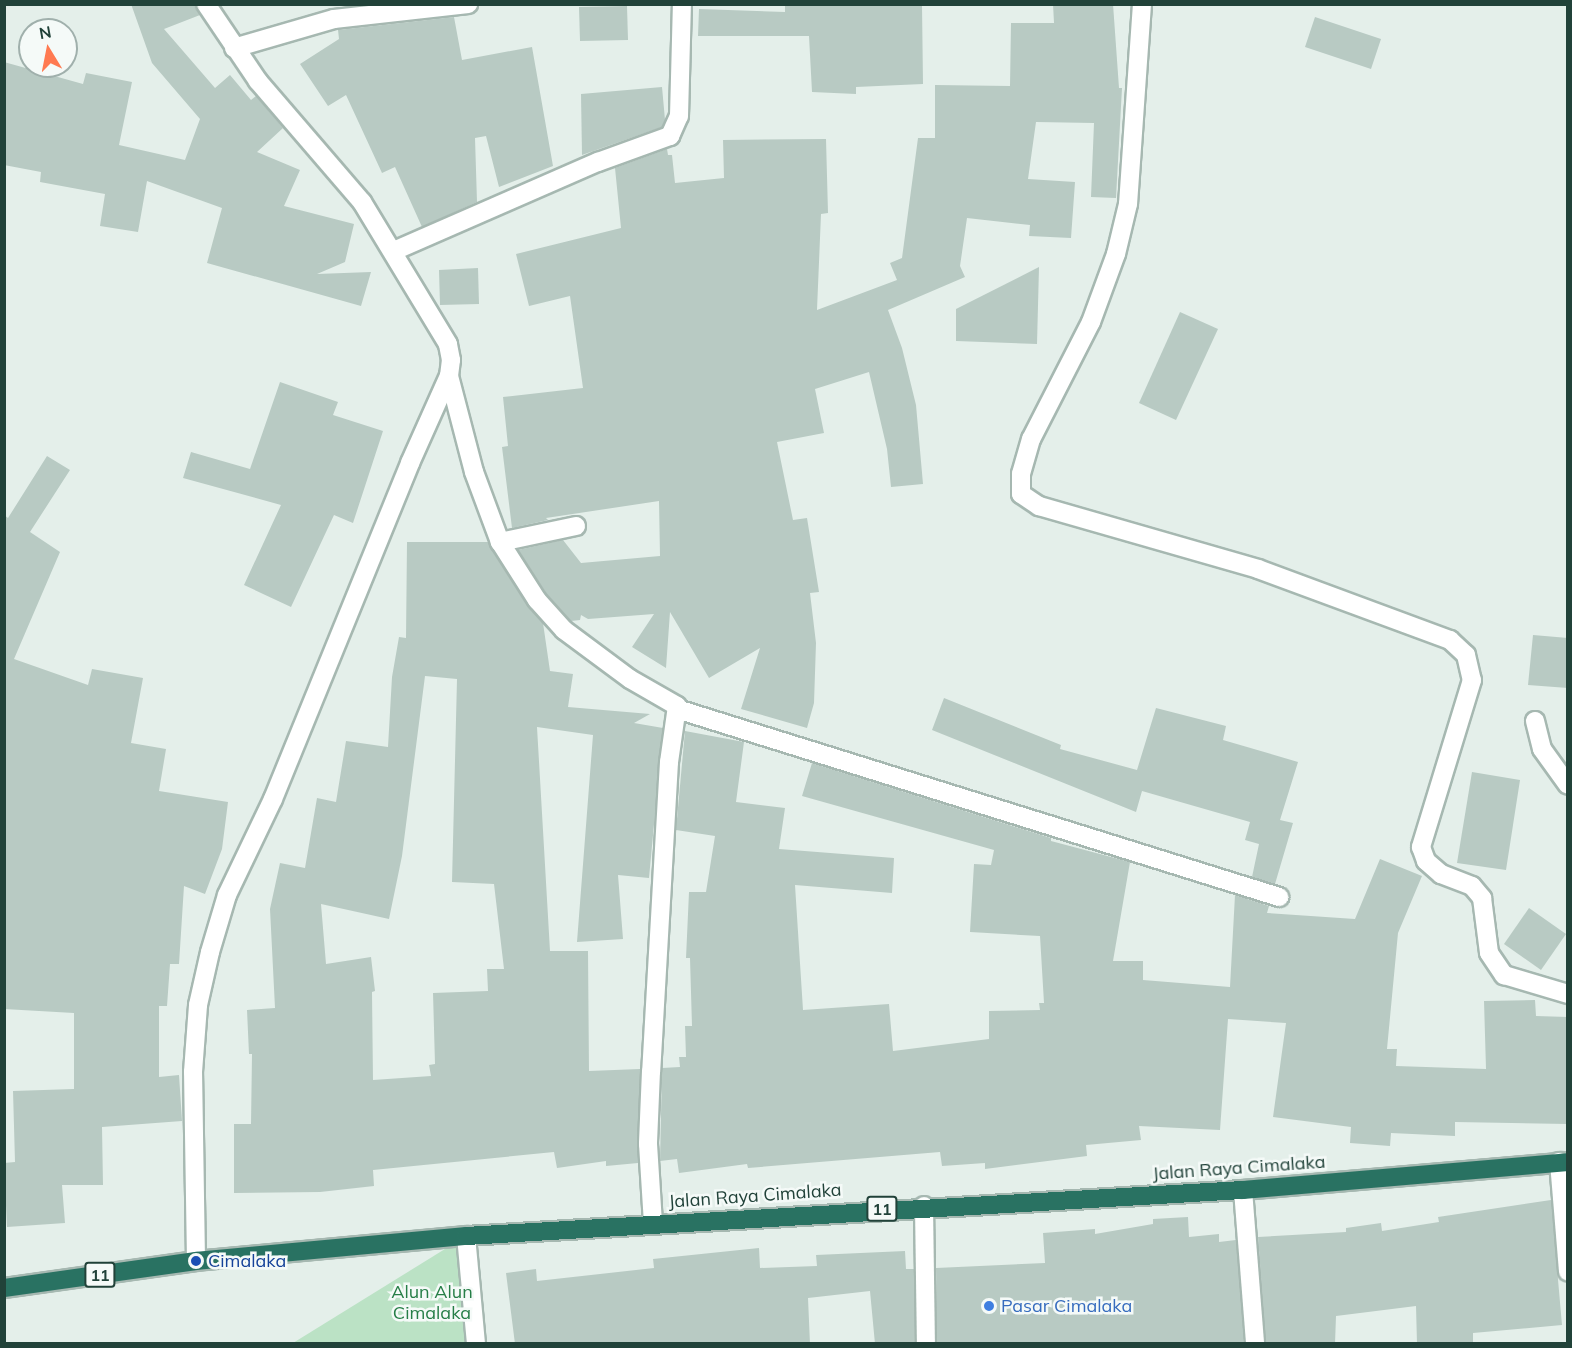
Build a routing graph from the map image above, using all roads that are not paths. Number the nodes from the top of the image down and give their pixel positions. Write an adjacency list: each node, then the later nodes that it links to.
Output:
1 (206, 4): 5 (street)
2 (468, 4): 5 (street)
3 (682, 4): 6 (street)
4 (1142, 4): 14 (street)
5 (234, 48): 6 (street)
6 (394, 251): 7 (street)
7 (445, 383): 9 (street); 20 (street)
8 (576, 526): 9 (street)
9 (500, 542): 10 (street)
10 (675, 718): 13 (street); 18 (street)
11 (1535, 721): 12 (street)
12 (1568, 785)
13 (1279, 897)
14 (1568, 994)
15 (1563, 1162): 16 (highway, Jalan Raya Cimalaka / 11); 21 (street)
16 (1243, 1190): 17 (highway, Jalan Raya Cimalaka / 11); 25 (street)
17 (924, 1206): 18 (highway, Jalan Raya Cimalaka / 11); 24 (street)
18 (653, 1224): 19 (highway, Jalan Raya Cimalaka / 11)
19 (466, 1236): 20 (highway, Jalan Raya Cimalaka / 11); 23 (street)
20 (196, 1261): 22 (highway, 11)
21 (1568, 1272)
22 (4, 1288)
23 (476, 1344)
24 (926, 1344)
25 (1255, 1344)

